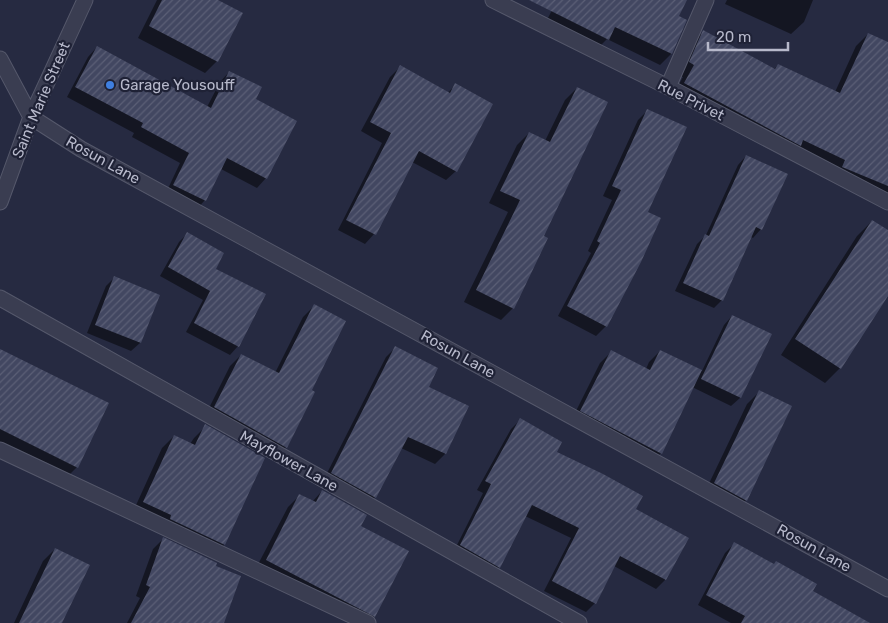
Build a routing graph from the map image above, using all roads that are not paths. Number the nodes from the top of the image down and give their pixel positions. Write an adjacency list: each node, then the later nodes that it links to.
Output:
1 (85, 0): 6 (street, Saint Marie Street)
2 (493, 0): 5 (street, Rue Privet)
3 (706, 0): 5 (street)
4 (0, 59): 6 (street)
5 (668, 87): 8 (street, Rue Privet)
6 (30, 117): 7 (street, Saint Marie Street); 11 (street, Rosun Lane)
7 (0, 202)
8 (888, 202)
9 (0, 298): 13 (street, Mayflower Lane)
10 (0, 450): 12 (street)
11 (888, 589)
12 (368, 623)
13 (579, 623)

